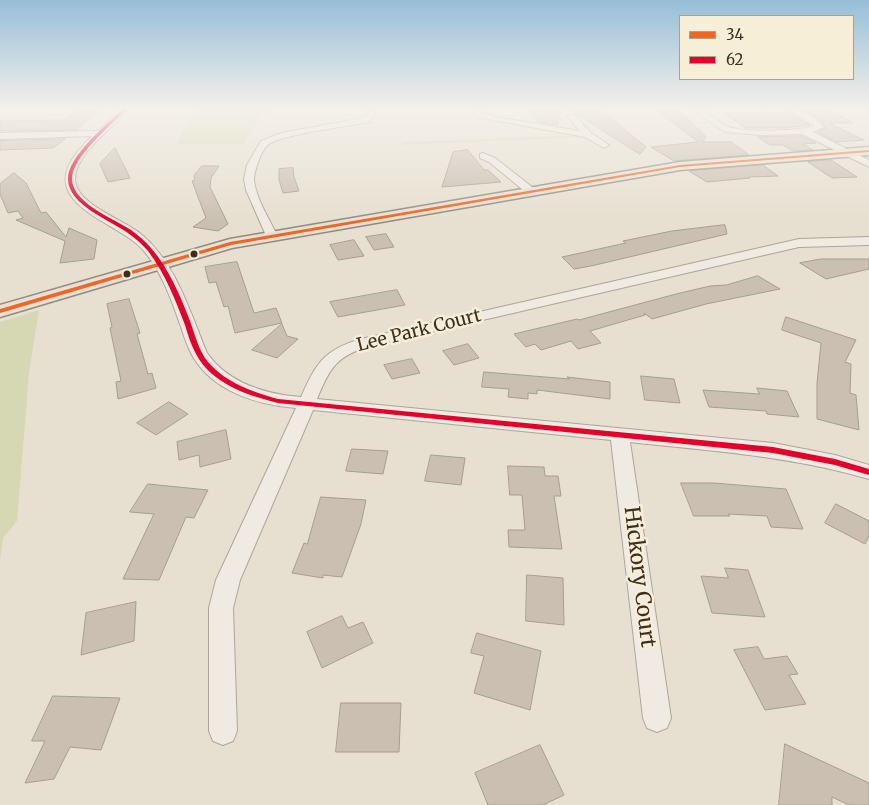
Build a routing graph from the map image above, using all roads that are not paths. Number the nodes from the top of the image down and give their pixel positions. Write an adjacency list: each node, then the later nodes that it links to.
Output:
1 (89, 147): 11 (street)
2 (262, 147): 9 (street)
3 (837, 147): 5 (street)
4 (869, 151): 5 (main road)
5 (848, 152): 7 (street); 8 (main road)
6 (493, 158): 8 (street)
7 (869, 164)
8 (532, 192): 9 (main road)
9 (272, 237): 11 (main road)
10 (869, 241): 13 (street, Lee Park Court)
11 (160, 264): 12 (main road); 13 (street)
12 (0, 311)
13 (306, 405): 14 (street); 17 (street, Lee Park Court)
14 (620, 436): 15 (street); 16 (street, Hickory Court)
15 (869, 472)
16 (657, 718)
17 (223, 731)

